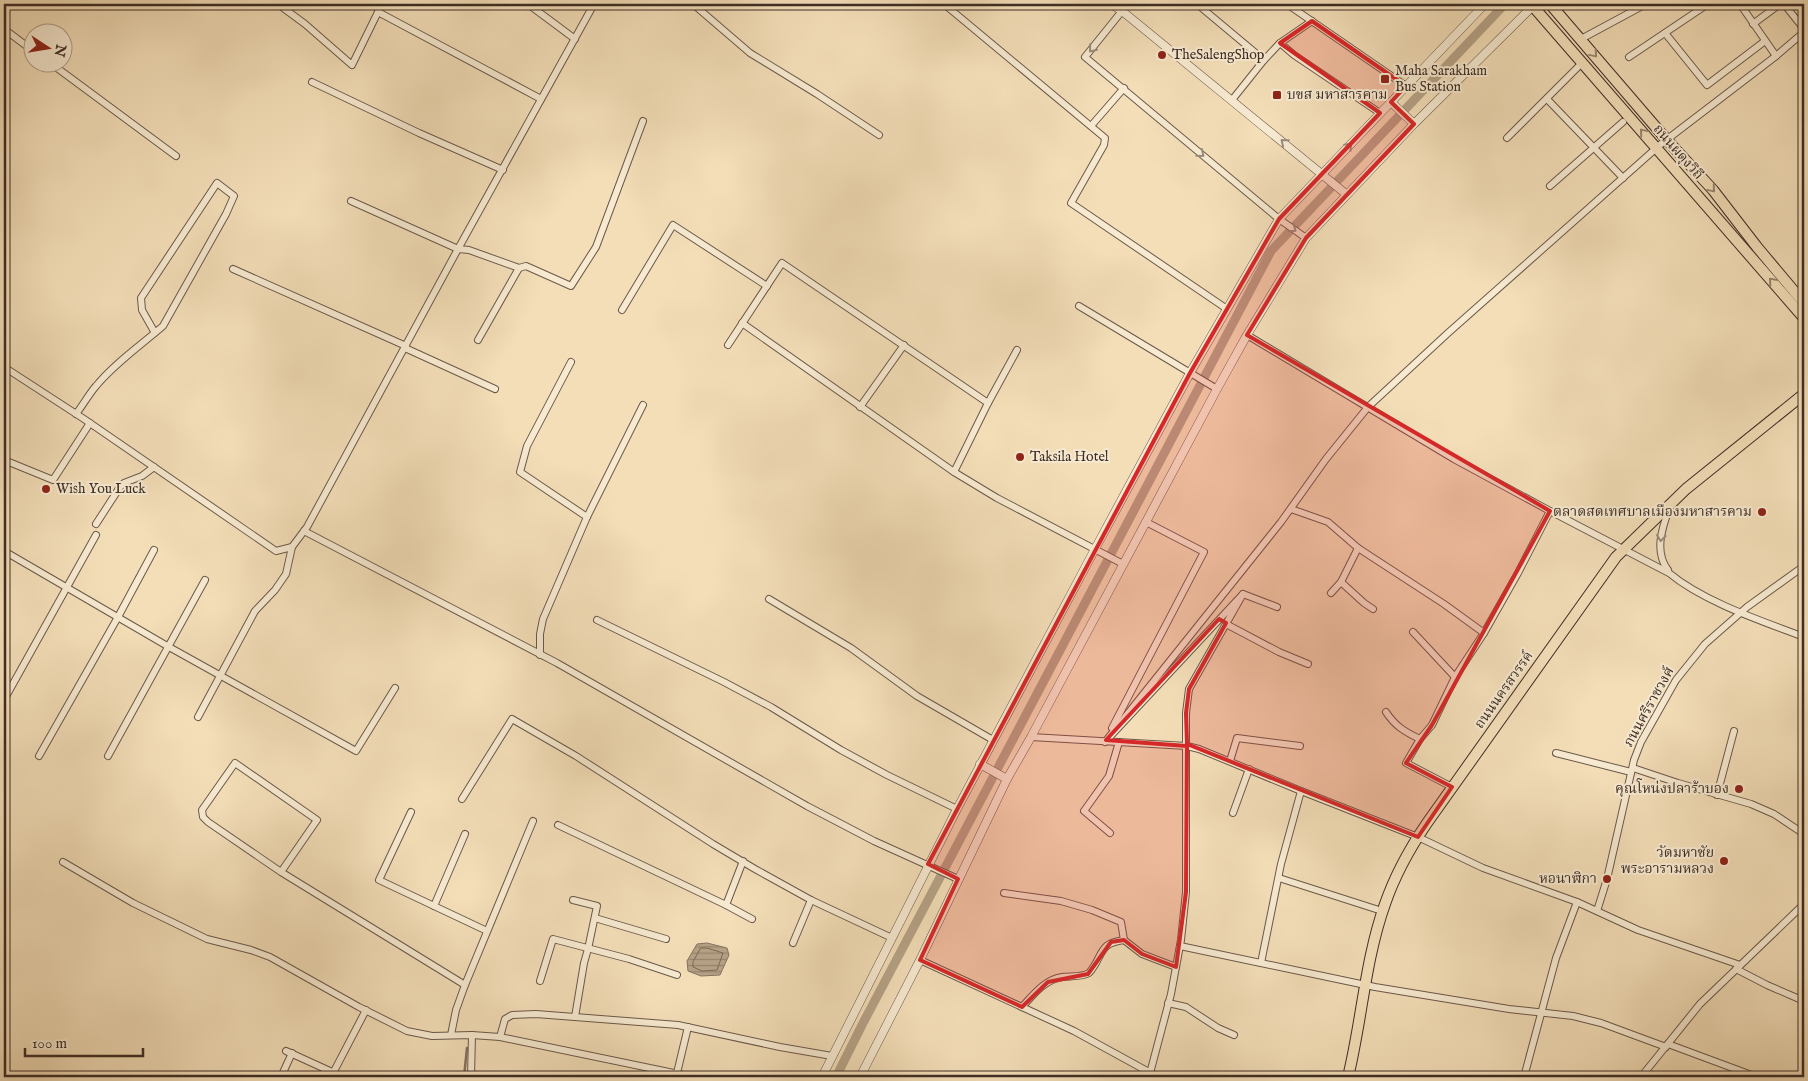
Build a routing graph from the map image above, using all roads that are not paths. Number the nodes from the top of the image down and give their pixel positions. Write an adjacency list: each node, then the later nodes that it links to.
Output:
1 (278, 4): 19 (street)
2 (381, 4): 19 (street)
3 (528, 4): 25 (street)
4 (594, 4): 25 (street)
5 (693, 4): 47 (street)
6 (944, 4): 46 (street)
7 (1111, 4): 18 (street)
8 (1197, 4): 32 (street)
9 (1287, 4): 20 (street)
10 (1485, 4): 36 (street)
11 (1533, 4): 33 (main road, ถนนผดุงวิถี); 45 (street)
12 (1550, 4): 26 (main road, ถนนผดุงวิถี)
13 (1646, 4): 26 (street)
14 (1708, 4): 24 (street)
15 (1740, 4): 21 (street)
16 (1780, 4): 21 (street)
17 (1784, 4): 23 (street)
18 (1122, 11): 37 (street, one-way to 37); 40 (street)
19 (378, 12): 38 (street)
20 (1312, 21): 29 (street); 36 (street)
21 (1753, 24): 27 (street)
22 (4, 29): 28 (street)
23 (1804, 31): 30 (street)
24 (1665, 33): 27 (street); 31 (street)
25 (575, 39): 38 (street)
26 (1581, 39): 49 (main road, ถนนผดุงวิถี, one-way to 49)
27 (1765, 41): 30 (street)
28 (22, 42)
29 (1280, 43): 32 (street); 42 (street)
30 (1776, 56): 49 (street)
31 (1629, 57)
32 (1264, 60): 40 (street)
33 (1583, 62): 39 (street); 51 (main road, ถนนผดุงวิถี, one-way to 33)
34 (63, 72): 52 (street)
35 (312, 82): 53 (street)
36 (1406, 86): 41 (street)
37 (1124, 88): 46 (street); 59 (street, one-way to 59)
38 (542, 99): 53 (street)
39 (1546, 99): 48 (street); 50 (street)
40 (1232, 100): 54 (street, one-way to 40)
41 (1391, 102): 42 (street); 45 (street)
42 (1380, 113): 54 (street, one-way to 42)
43 (643, 121): 62 (street)
44 (1623, 122): 50 (street)
45 (1414, 124): 57 (street)
46 (1092, 126): 67 (street)
47 (879, 135)
48 (1508, 138)
49 (1666, 139): 51 (street); 65 (main road, ถนนผดุงวิถี, one-way to 65)
50 (1593, 148): 55 (street); 56 (street)
51 (1657, 148): 55 (street); 69 (main road, ถนนผดุงวิถี, one-way to 51)
52 (176, 156)
53 (503, 170): 61 (street)
54 (1321, 174): 57 (street); 59 (street)
55 (1623, 178): 86 (street)
56 (1550, 186)
57 (1346, 194): 60 (street)
58 (351, 201): 61 (street)
59 (1279, 219): 60 (street, one-way to 60); 67 (street)
60 (1306, 238): 72 (street)
61 (458, 249): 62 (street); 76 (street)
62 (519, 268): 73 (street)
63 (233, 269): 76 (street)
64 (767, 286): 68 (street); 70 (street); 75 (street)
65 (1804, 303)
66 (1079, 306): 80 (street)
67 (1227, 309): 80 (street)
68 (622, 310)
69 (1804, 318)
70 (742, 323): 74 (street); 87 (street)
71 (155, 333): 71 (street); 88 (street)
72 (1248, 335): 82 (street); 86 (street)
73 (478, 340)
74 (728, 345)
75 (904, 345): 84 (street); 87 (street)
76 (405, 347): 81 (street); 99 (street)
77 (1017, 350): 84 (street)
78 (571, 362): 96 (street)
79 (4, 367): 88 (street)
80 (1190, 373): 82 (street); 103 (street)
81 (495, 389)
82 (1217, 389): 97 (street)
83 (1804, 394): 93 (main road, ถนนนครสวรรค์)
84 (988, 403): 92 (street)
85 (643, 405): 96 (street)
86 (1368, 407): 94 (street); 95 (street)
87 (860, 408): 92 (street)
88 (76, 414): 89 (street)
89 (90, 423): 90 (street); 91 (street)
90 (4, 460)
91 (154, 467): 98 (street); 101 (street)
92 (954, 472): 103 (street)
93 (1672, 503): 104 (main road, ถนนนครสวรรค์); 109 (street, one-way to 109)
94 (1291, 509): 102 (street); 138 (street)
95 (1550, 511): 104 (street); 123 (street)
96 (587, 517): 126 (street)
97 (1146, 522): 107 (street); 138 (street)
98 (96, 524)
99 (304, 531): 101 (street); 126 (street)
100 (96, 535): 112 (street)
101 (292, 547): 128 (street)
102 (1358, 548): 111 (street); 123 (street)
103 (1095, 549): 107 (street); 137 (street)
104 (1624, 549): 109 (street); 150 (main road, ถนนนครสวรรค์)
105 (154, 550): 119 (street)
106 (4, 551): 112 (street)
107 (1123, 564): 135 (street)
108 (1804, 566): 118 (street, ภนนศรีราชวงศ์)
109 (1669, 572): 118 (street)
110 (205, 580): 125 (street)
111 (1341, 582): 113 (street); 117 (street)
112 (66, 587): 119 (street); 131 (street)
113 (1331, 592)
114 (1242, 594): 116 (street); 121 (street); 138 (street)
115 (769, 599): 137 (street)
116 (1277, 607)
117 (1374, 609)
118 (1741, 612): 124 (street); 148 (street, ภนนศรีราชวงศ์)
119 (118, 617): 125 (street); 143 (street)
120 (597, 620): 154 (street)
121 (1226, 624): 127 (street); 140 (street)
122 (1413, 632): 129 (street)
123 (1484, 633): 129 (street)
124 (1804, 637)
125 (169, 647): 128 (street); 144 (street)
126 (540, 655): 165 (street)
127 (1308, 664)
128 (221, 676): 130 (street); 133 (street)
129 (1455, 677): 136 (street)
130 (395, 688)
131 (4, 700)
132 (1386, 712): 136 (street)
133 (198, 717)
134 (1734, 731): 152 (street)
135 (1031, 737): 138 (street); 149 (street)
136 (1420, 739): 150 (street)
137 (994, 740): 146 (street)
138 (1105, 742): 139 (street)
139 (1119, 742): 140 (street); 159 (street)
140 (1186, 746): 145 (street); 185 (street)
141 (1300, 746): 145 (street)
142 (1556, 753): 148 (street)
143 (39, 756)
144 (108, 756)
145 (1230, 761): 147 (street)
146 (980, 764): 149 (street); 154 (street)
147 (1249, 769): 151 (street); 156 (street)
148 (1632, 770): 152 (street); 177 (street, ภนนศรีราชวงศ์)
149 (1007, 779): 168 (street)
150 (1452, 787): 162 (main road, ถนนนครสวรรค์)
151 (1301, 792): 162 (street); 167 (street)
152 (1717, 795): 161 (street)
153 (462, 799): 164 (street)
154 (957, 809): 165 (street)
155 (411, 812): 175 (street)
156 (1233, 813)
157 (533, 821): 180 (street)
158 (558, 825): 174 (street)
159 (1110, 833)
160 (465, 834): 175 (street)
161 (1804, 834)
162 (1418, 837): 172 (street); 176 (main road, ถนนนครสวรรค์)
163 (63, 862): 198 (street)
164 (743, 862): 171 (street); 174 (street)
165 (928, 864): 168 (street); 181 (street)
166 (281, 872): 166 (street); 194 (street)
167 (1279, 878): 176 (street); 188 (street)
168 (958, 879): 187 (street)
169 (1004, 893): 183 (street)
170 (573, 900): 178 (street)
171 (811, 900): 181 (street); 184 (street)
172 (1577, 902): 177 (street); 199 (street)
173 (1804, 904): 190 (street)
174 (726, 905): 179 (street)
175 (434, 906): 180 (street)
176 (1382, 911): 193 (main road, ถนนนครสวรรค์)
177 (1597, 911): 190 (street)
178 (595, 918): 182 (street); 186 (street)
179 (752, 919)
180 (487, 932): 194 (street)
181 (892, 938): 207 (street)
182 (666, 939)
183 (1124, 940): 189 (street); 197 (street)
184 (794, 942)
185 (1180, 946): 188 (street); 189 (street)
186 (588, 949): 191 (street); 192 (street); 200 (street)
187 (920, 960): 197 (street); 216 (street)
188 (1262, 963): 193 (street)
189 (1176, 967): 196 (street)
190 (1738, 967): 195 (street); 206 (street)
191 (677, 975)
192 (540, 981)
193 (1366, 984): 199 (street); 218 (main road, ถนนนครสวรรค์)
194 (465, 985): 202 (street)
195 (1804, 1000)
196 (1168, 1003): 204 (street); 210 (street)
197 (1022, 1007): 210 (street)
198 (366, 1010): 202 (street); 209 (street)
199 (1541, 1013): 206 (street); 219 (street)
200 (575, 1017): 201 (street); 205 (street)
201 (688, 1027): 207 (street); 208 (street)
202 (451, 1035): 203 (street)
203 (472, 1035): 205 (street); 213 (street)
204 (1234, 1035)
205 (500, 1038): 208 (street)
206 (1667, 1046): 220 (street); 221 (street)
207 (832, 1056): 215 (street)
208 (677, 1073): 214 (street)
209 (332, 1075): 211 (street); 212 (street)
210 (1150, 1075): 217 (street)
211 (280, 1077)
212 (343, 1077)
213 (471, 1077)
214 (692, 1077)
215 (822, 1077)
216 (860, 1077)
217 (1158, 1077)
218 (1348, 1077)
219 (1524, 1077)
220 (1642, 1077)
221 (1757, 1077)

